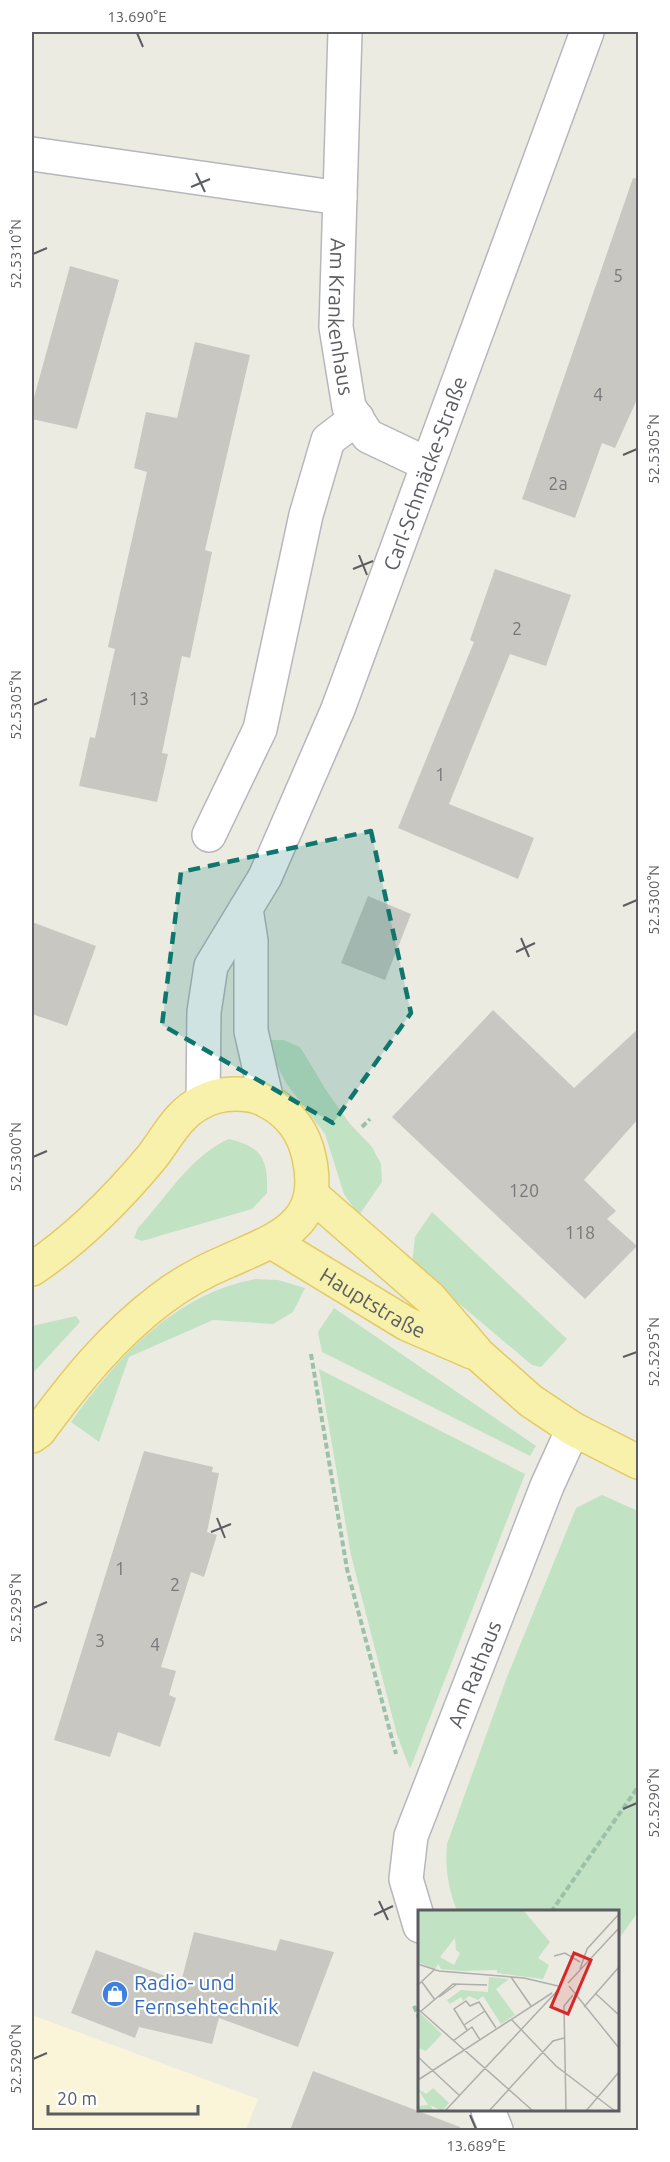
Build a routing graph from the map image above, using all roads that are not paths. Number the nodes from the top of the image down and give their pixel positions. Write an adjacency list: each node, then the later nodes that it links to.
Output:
1 (345, 32): 4 (street, Am Krankenhaus)
2 (587, 32): 6 (street, Carl-Schmäcke-Straße)
3 (32, 154): 4 (street)
4 (340, 198): 5 (street, Am Krankenhaus)
5 (357, 418): 6 (street, Am Krankenhaus); 7 (street)
6 (427, 464): 8 (street, Carl-Schmäcke-Straße)
7 (209, 835)
8 (246, 909): 9 (street, Carl-Schmäcke-Straße); 10 (street)
9 (203, 1101): 10 (main road); 13 (main road)
10 (267, 1101): 11 (main road)
11 (312, 1195): 12 (main road); 14 (main road, Hauptstraße)
12 (272, 1242): 14 (main road, Hauptstraße); 16 (main road)
13 (32, 1269)
14 (479, 1355): 15 (main road, Hauptstraße)
15 (573, 1429): 17 (main road, Hauptstraße); 18 (street, Am Rathaus)
16 (32, 1436)
17 (639, 1462)
18 (418, 1919)
19 (489, 2111): 20 (street)
20 (496, 2130)

